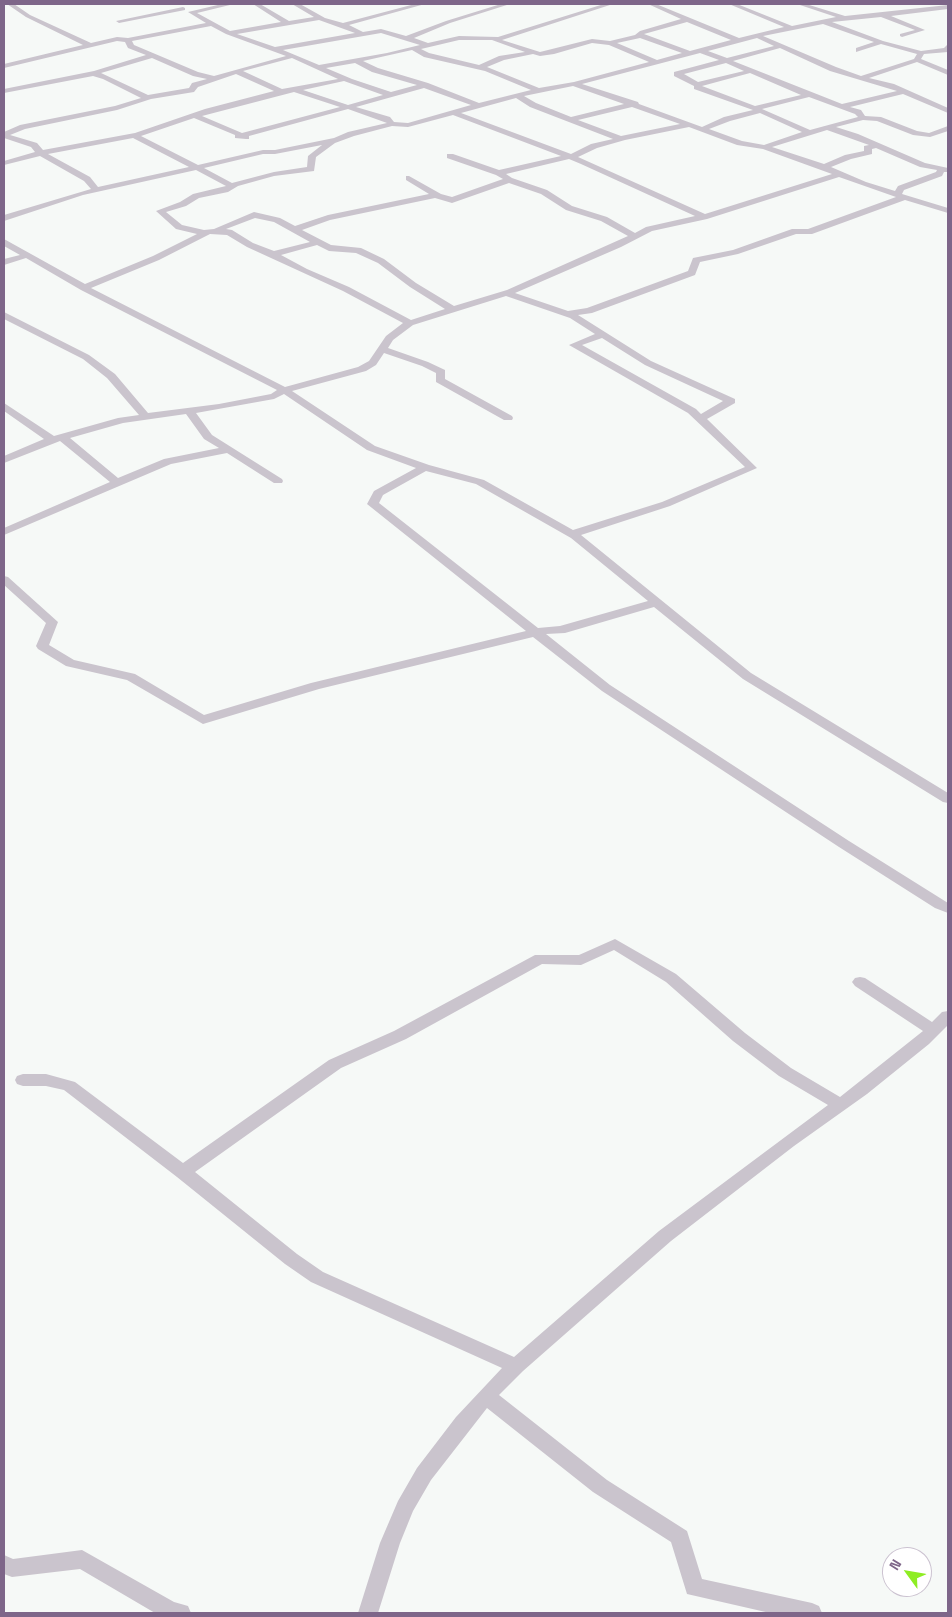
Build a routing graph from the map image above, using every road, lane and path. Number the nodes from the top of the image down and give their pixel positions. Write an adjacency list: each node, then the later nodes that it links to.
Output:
1 (10, 4): 39 (street)
2 (174, 4): 13 (street)
3 (231, 4): 14 (street)
4 (256, 4): 21 (street)
5 (295, 4): 16 (street)
6 (422, 4): 23 (street)
7 (507, 4): 25 (street)
8 (610, 4): 32 (street)
9 (651, 4): 18 (street)
10 (732, 4): 24 (street)
11 (800, 4): 17 (street)
12 (948, 7): 15 (street)
13 (183, 8): 14 (street); 19 (street)
14 (191, 12): 22 (street)
15 (879, 14): 17 (street); 29 (street)
16 (323, 18): 21 (street); 23 (street)
17 (844, 18): 20 (street)
18 (689, 19): 28 (street); 34 (street)
19 (119, 21)
20 (824, 22): 24 (street); 36 (street)
21 (288, 23): 26 (street)
22 (211, 24): 26 (street); 35 (street)
23 (343, 25): 27 (street)
24 (791, 27): 30 (street)
25 (425, 32): 31 (street); 33 (street)
26 (228, 33): 42 (street)
27 (362, 34): 33 (street); 42 (street)
28 (639, 35): 37 (street); 47 (street)
29 (902, 35)
30 (756, 36): 34 (street); 38 (street)
31 (475, 38): 32 (street); 40 (street)
32 (495, 38): 46 (street)
33 (406, 39): 40 (street)
34 (740, 39): 38 (street); 44 (street)
35 (128, 40): 39 (street); 48 (street)
36 (881, 42): 45 (street); 50 (street)
37 (610, 43): 46 (street); 53 (street)
38 (777, 44): 52 (street); 62 (street)
39 (90, 45): 54 (street)
40 (430, 46): 41 (street)
41 (413, 48): 51 (street); 56 (street)
42 (274, 49): 49 (street)
43 (948, 49): 50 (street)
44 (700, 50): 47 (street); 52 (street)
45 (858, 50)
46 (530, 52): 56 (street)
47 (688, 53): 53 (street)
48 (153, 55): 59 (street); 61 (street)
49 (293, 56): 55 (street); 57 (street)
50 (919, 56): 60 (street); 62 (street)
51 (357, 60): 55 (street); 65 (street)
52 (725, 61): 58 (street); 66 (street)
53 (656, 62): 64 (street)
54 (4, 66)
55 (320, 67): 63 (street)
56 (480, 67): 69 (street)
57 (236, 71): 61 (street); 70 (street)
58 (751, 71): 66 (street); 73 (street)
59 (92, 73): 68 (street); 75 (street)
60 (948, 73)
61 (214, 78): 75 (street)
62 (860, 78): 71 (street)
63 (344, 79): 67 (street); 72 (street)
64 (574, 84): 69 (street); 76 (street)
65 (425, 85): 72 (street); 77 (street)
66 (698, 85): 80 (street)
67 (294, 90): 70 (street); 79 (street)
68 (4, 91)
69 (540, 91): 74 (street)
70 (282, 92): 83 (street)
71 (904, 92): 78 (street); 81 (street)
72 (391, 95): 79 (street)
73 (809, 95): 78 (street); 80 (street)
74 (517, 96): 77 (street); 85 (street)
75 (147, 98): 92 (street)
76 (635, 104): 85 (street); 87 (street)
77 (479, 106): 82 (street)
78 (843, 106): 84 (street)
79 (351, 107): 86 (street); 94 (street)
80 (757, 110): 89 (street); 91 (street)
81 (948, 111)
82 (455, 112): 86 (street); 102 (street)
83 (196, 116): 93 (street); 94 (street)
84 (863, 118): 88 (street); 90 (street)
85 (571, 119): 95 (street)
86 (392, 124): 96 (street)
87 (690, 124): 89 (street); 95 (street)
88 (827, 127): 91 (street); 98 (street)
89 (704, 128): 99 (street)
90 (948, 128)
91 (808, 132): 99 (street)
92 (4, 136): 100 (street)
93 (136, 136): 100 (street); 104 (street)
94 (238, 136): 97 (street)
95 (621, 139): 102 (street)
96 (333, 140): 97 (street); 111 (street)
97 (258, 145): 104 (street)
98 (877, 145): 105 (street); 106 (street)
99 (764, 147): 105 (street)
100 (42, 153): 103 (street); 112 (street)
101 (450, 156): 107 (street)
102 (571, 157): 107 (street); 116 (street)
103 (4, 163)
104 (197, 166): 111 (street); 112 (street)
105 (824, 167): 108 (street)
106 (945, 170): 114 (street)
107 (499, 173): 110 (street)
108 (839, 174): 114 (street); 116 (street)
109 (410, 178): 113 (street)
110 (509, 180): 113 (street); 120 (street)
111 (232, 186): 119 (street)
112 (96, 190): 117 (street)
113 (440, 196): 118 (street)
114 (901, 196): 115 (street); 129 (street)
115 (948, 211)
116 (704, 217): 120 (street)
117 (4, 218)
118 (295, 229): 119 (street); 122 (street)
119 (209, 232): 123 (street); 126 (street)
120 (634, 236): 127 (street)
121 (4, 242): 124 (street)
122 (319, 242): 123 (street); 128 (street)
123 (273, 254): 131 (street)
124 (25, 256): 125 (street); 126 (street)
125 (4, 262)
126 (84, 288): 134 (street)
127 (506, 293): 128 (street); 129 (street)
128 (451, 309): 131 (street)
129 (566, 314): 132 (street)
130 (4, 315): 137 (street)
131 (410, 323): 133 (street)
132 (603, 334): 139 (street); 139 (street)
133 (382, 349): 134 (street); 138 (street)
134 (284, 390): 136 (street); 143 (street)
135 (4, 406): 140 (street)
136 (189, 411): 137 (street); 141 (street)
137 (146, 417): 140 (street)
138 (508, 418)
139 (700, 419): 147 (street)
140 (57, 438): 142 (street); 145 (street)
141 (228, 450): 144 (street); 145 (street)
142 (4, 460)
143 (425, 467): 147 (street); 150 (street)
144 (278, 481)
145 (116, 482): 146 (street)
146 (4, 532)
147 (572, 534): 149 (street)
148 (4, 579): 150 (street)
149 (657, 602): 150 (street); 151 (street)
150 (537, 632): 152 (street)
151 (948, 799)
152 (948, 908)
153 (860, 982): 155 (street)
154 (948, 1016): 155 (street)
155 (933, 1030): 157 (street)
156 (23, 1080): 158 (street)
157 (840, 1104): 158 (street); 159 (street)
158 (183, 1172): 159 (street)
159 (516, 1366): 160 (street)
160 (486, 1396): 163 (street); 164 (street)
161 (4, 1564): 162 (street)
162 (181, 1613)
163 (368, 1613)
164 (812, 1613)

